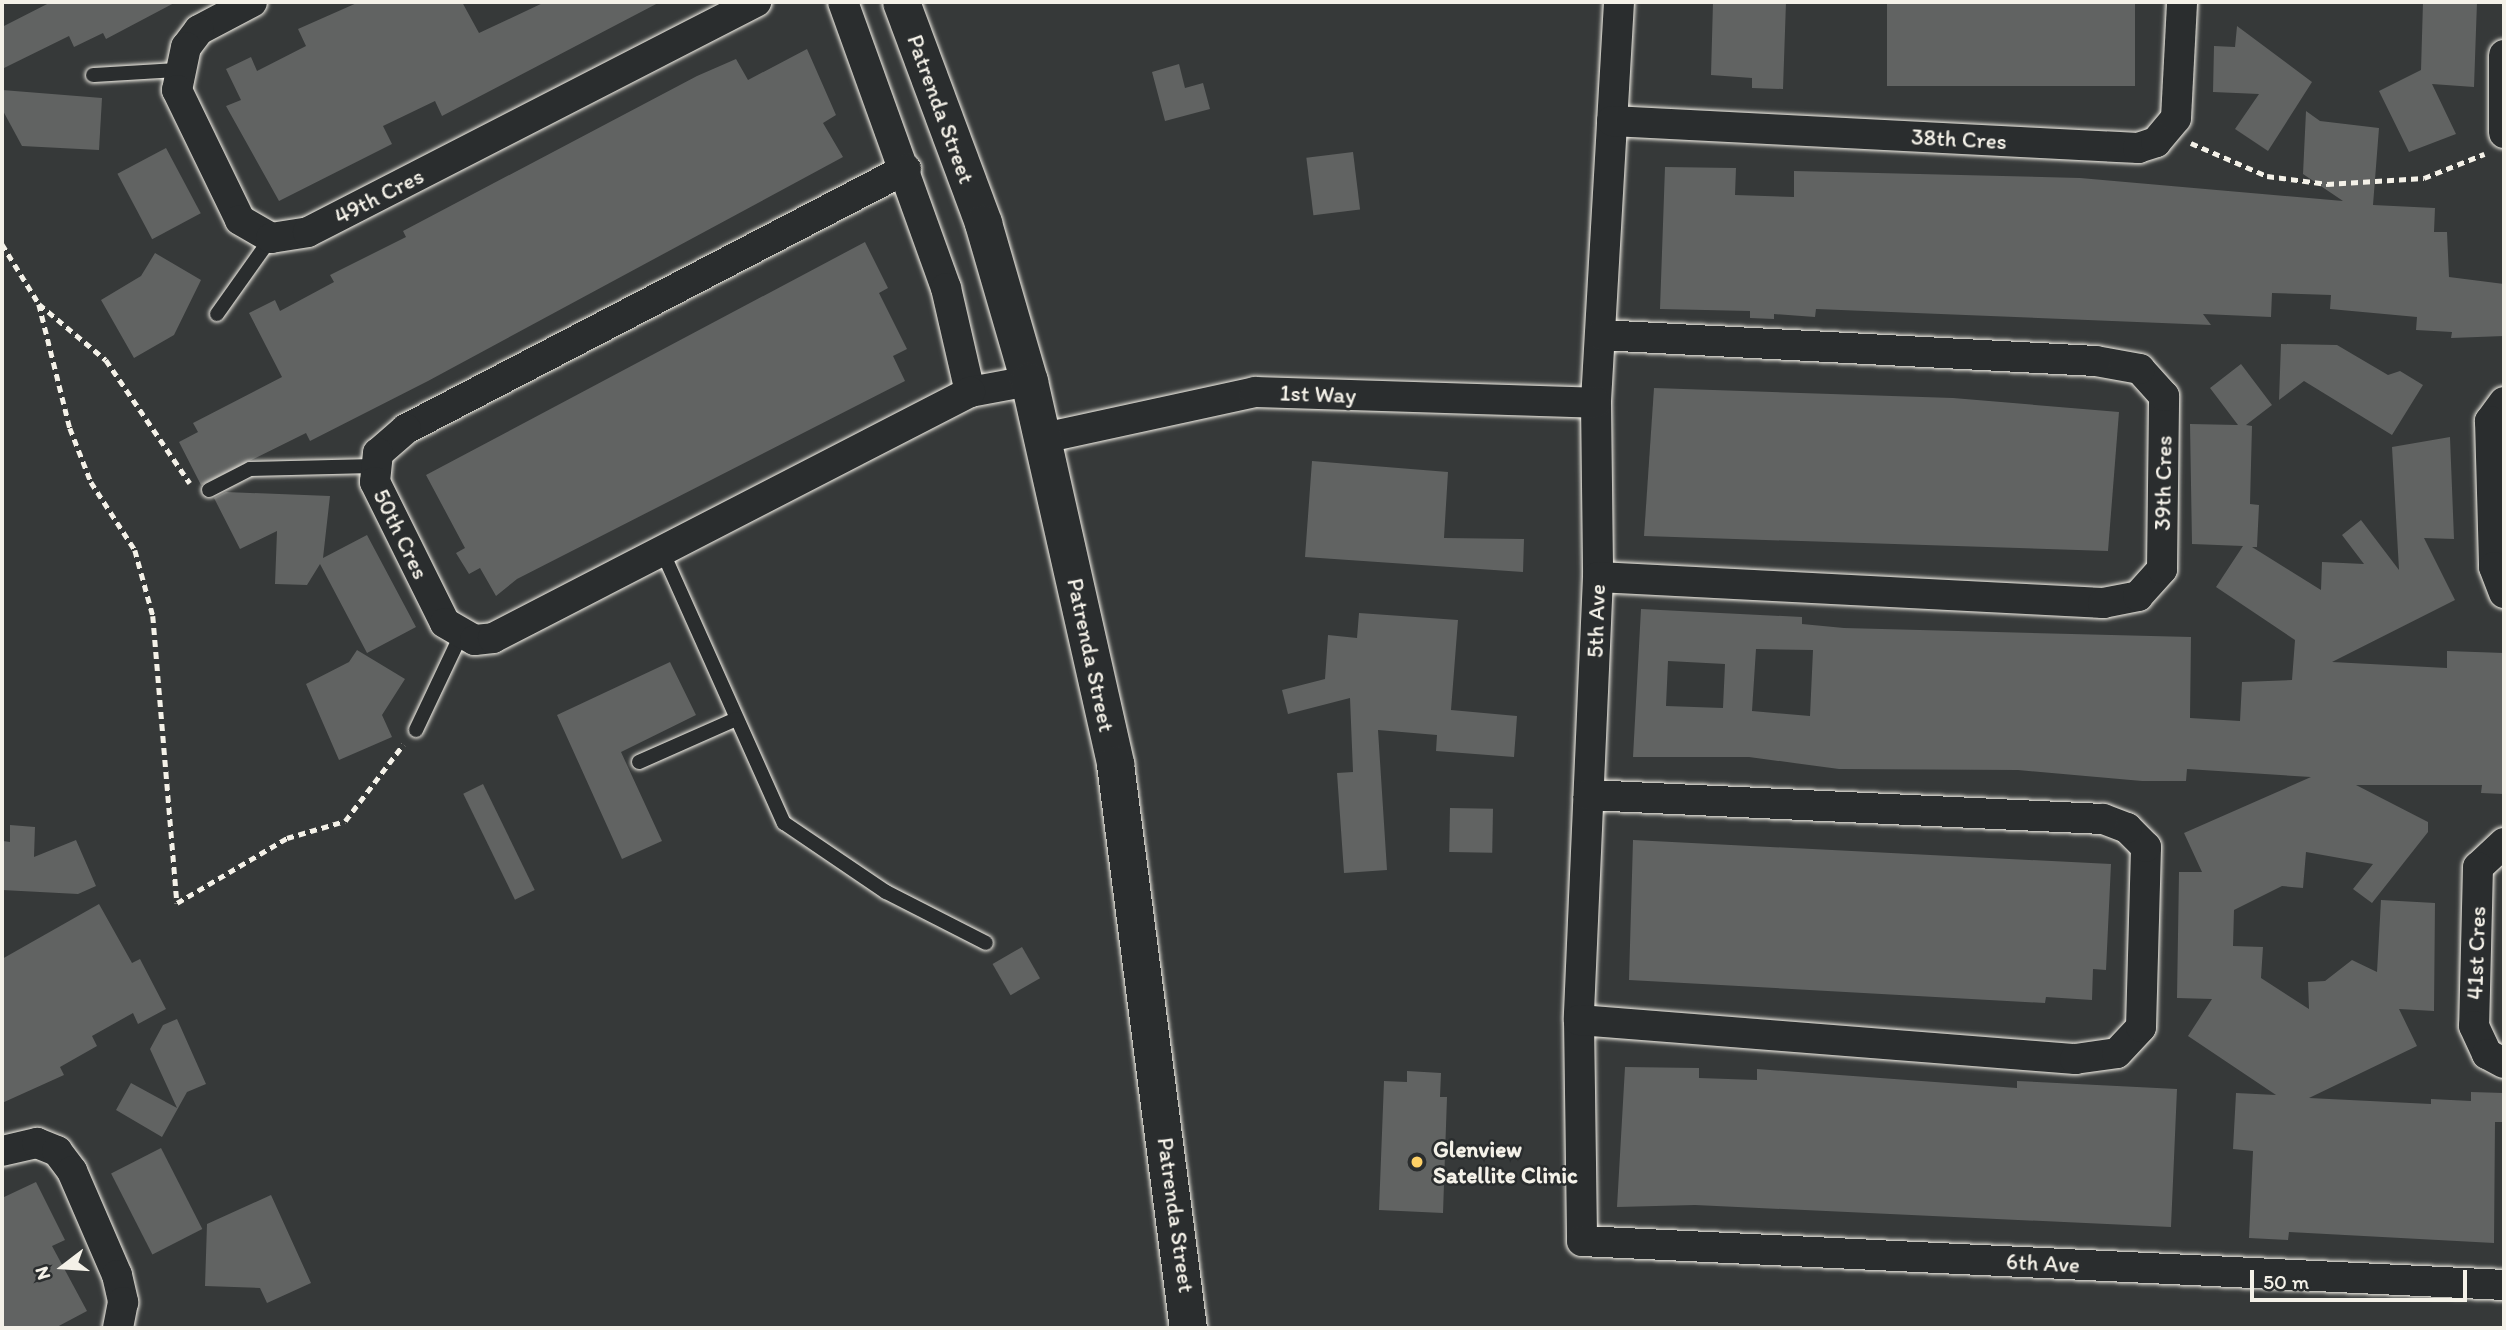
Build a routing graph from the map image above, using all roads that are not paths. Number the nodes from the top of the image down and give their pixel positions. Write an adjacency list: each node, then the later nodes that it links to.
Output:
1 (252, 2): 8 (street)
2 (756, 2): 13 (street, 49th Cres)
3 (844, 2): 12 (street)
4 (901, 2): 16 (street, Patrenda Street)
5 (1619, 2): 10 (street, 5th Ave)
6 (2182, 2): 10 (street, 38th Cres)
7 (2504, 55): 11 (street)
8 (178, 70): 9 (lane); 13 (street)
9 (93, 75)
10 (1612, 121): 15 (street, 5th Ave)
11 (2499, 141)
12 (906, 169): 17 (street); 21 (street, 50th Cres)
13 (271, 238): 14 (lane)
14 (217, 314)
15 (1601, 335): 19 (street, 5th Ave); 24 (street, 39th Cres)
16 (1029, 381): 17 (street); 20 (street, Patrenda Street)
17 (970, 392): 23 (street)
18 (2504, 402): 25 (street)
19 (1596, 403): 20 (street, 1st Way); 24 (street, 5th Ave)
20 (1044, 438): 39 (street, Patrenda Street)
21 (373, 466): 22 (lane); 26 (street, 50th Cres)
22 (209, 490)
23 (663, 554): 26 (street); 27 (lane)
24 (1598, 577): 30 (street, 5th Ave)
25 (2504, 593)
26 (461, 635): 28 (lane)
27 (736, 719): 29 (lane); 32 (lane)
28 (416, 730)
29 (639, 762)
30 (1589, 795): 33 (street, 5th Ave); 33 (street)
31 (2504, 843): 34 (street, 41st Cres)
32 (986, 943)
33 (1579, 1020): 36 (street, 5th Ave)
34 (2504, 1063)
35 (2, 1152): 38 (street)
36 (1582, 1241): 37 (street, 6th Ave)
37 (2504, 1285)
38 (118, 1328)
39 (1188, 1328)

